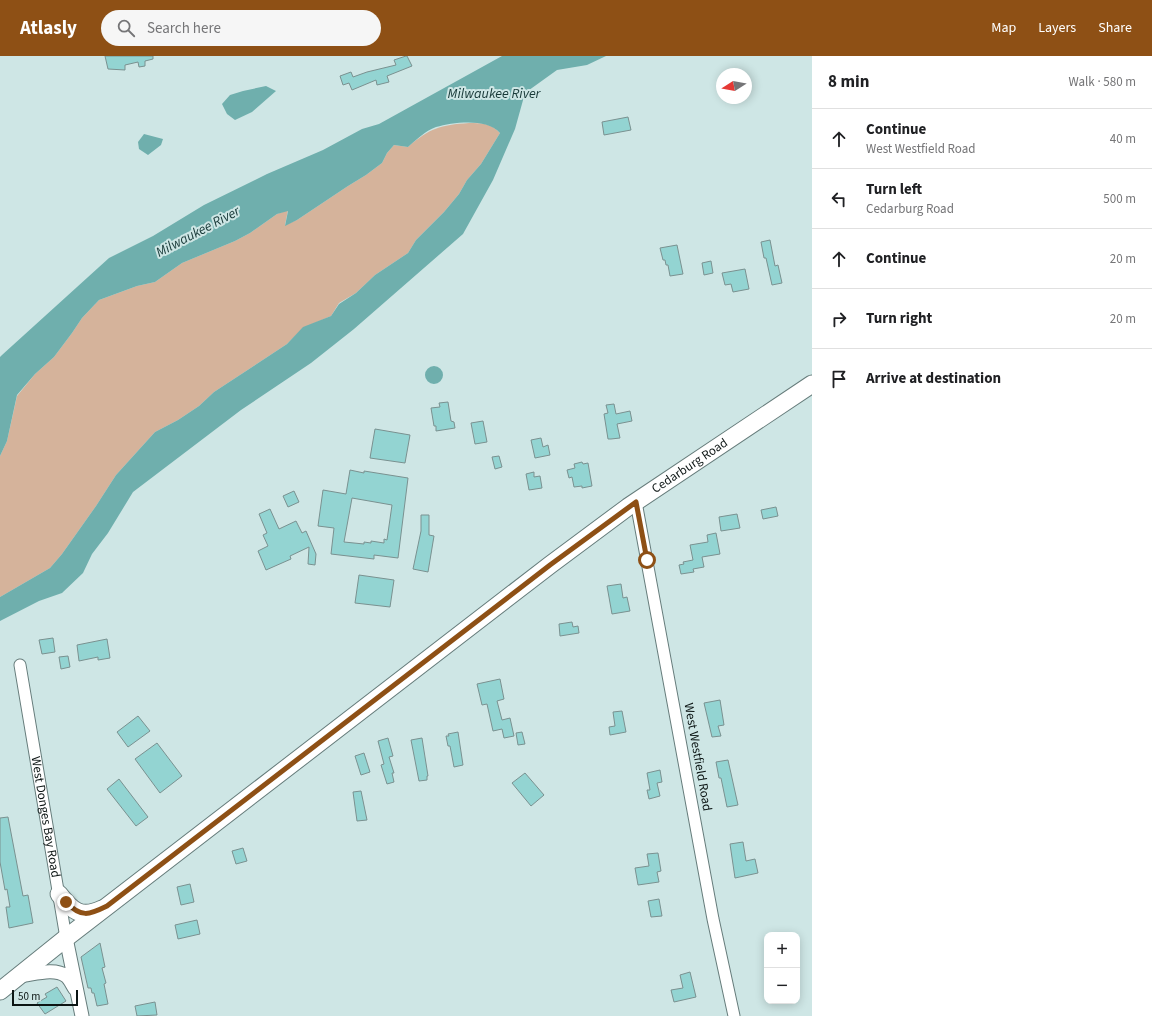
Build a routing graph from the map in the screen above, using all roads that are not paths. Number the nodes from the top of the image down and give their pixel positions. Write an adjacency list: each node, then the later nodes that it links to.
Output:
1 (812, 384): 2 (main road, Cedarburg Road)
2 (636, 502): 5 (main road, Cedarburg Road); 11 (street, West Westfield Road)
3 (20, 665): 4 (street, West Donges Bay Road)
4 (60, 894): 5 (main road); 6 (street, West Donges Bay Road)
5 (107, 906): 6 (main road, Cedarburg Road)
6 (66, 938): 7 (main road, Cedarburg Road); 9 (street, West Donges Bay Road)
7 (19, 976): 8 (main road, Cedarburg Road); 9 (street)
8 (0, 991)
9 (77, 992): 10 (street, West Donges Bay Road)
10 (82, 1016)
11 (734, 1016)

